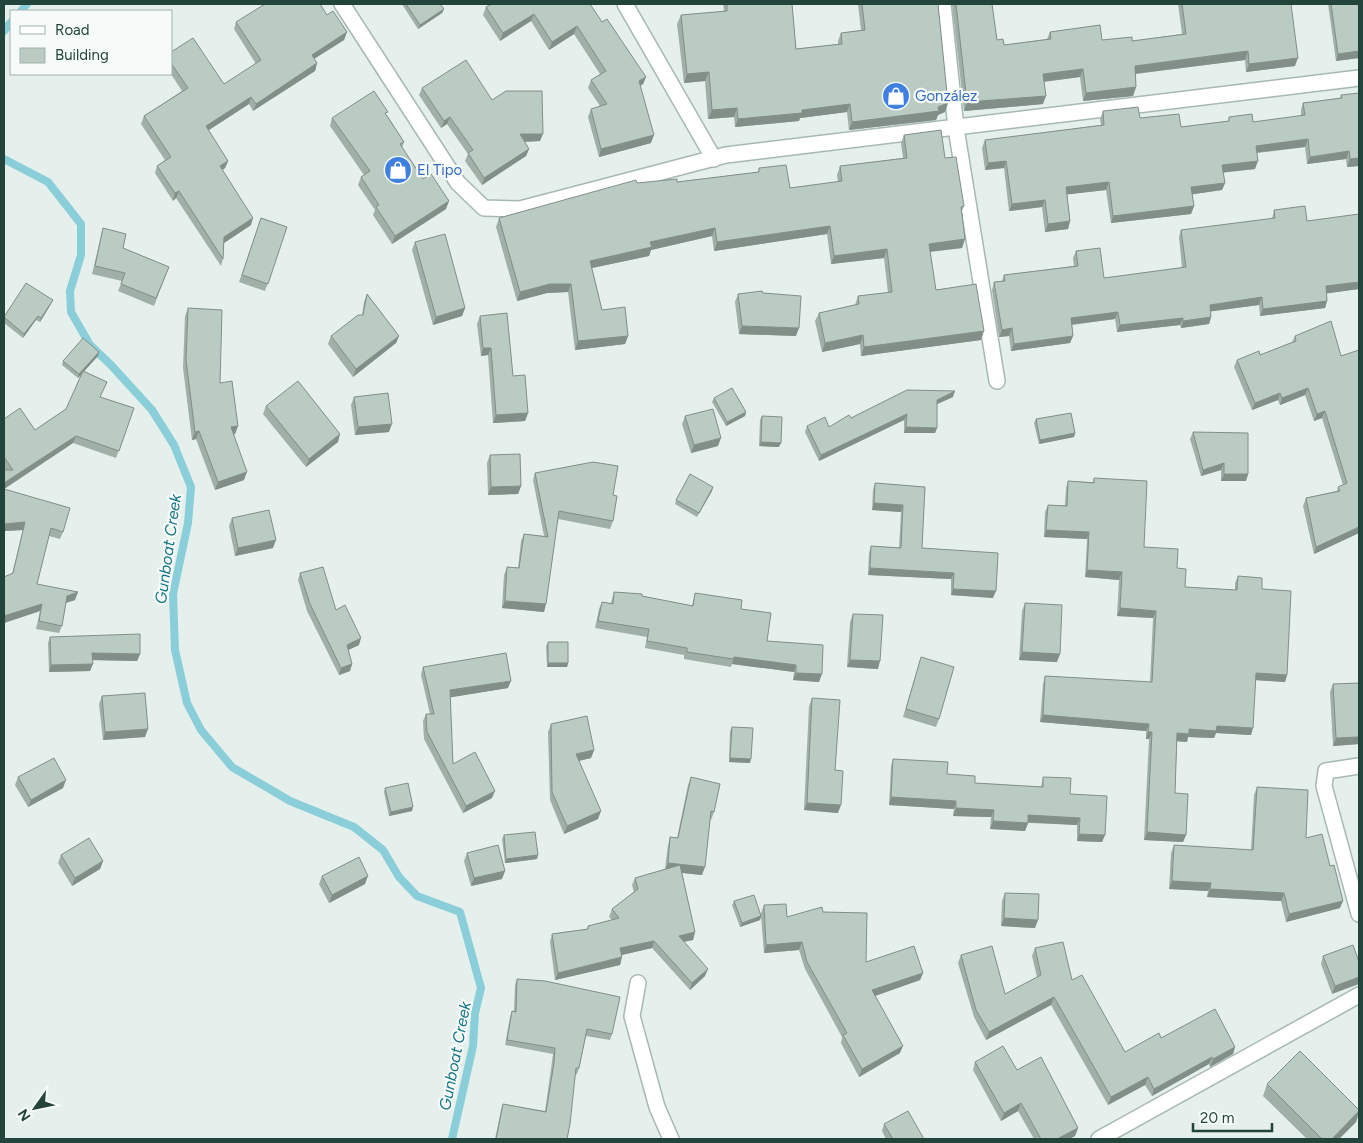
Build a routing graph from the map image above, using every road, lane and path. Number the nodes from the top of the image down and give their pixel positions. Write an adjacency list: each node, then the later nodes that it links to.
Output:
1 (342, 4): 6 (street)
2 (625, 4): 6 (street)
3 (943, 4): 5 (street)
4 (1359, 78): 5 (street)
5 (956, 128): 6 (street); 7 (street)
6 (714, 159)
7 (997, 381)
8 (1359, 766): 9 (street)
9 (1359, 914)
10 (638, 983): 12 (street)
11 (1359, 995): 13 (street)
12 (671, 1139)
13 (1099, 1139)

